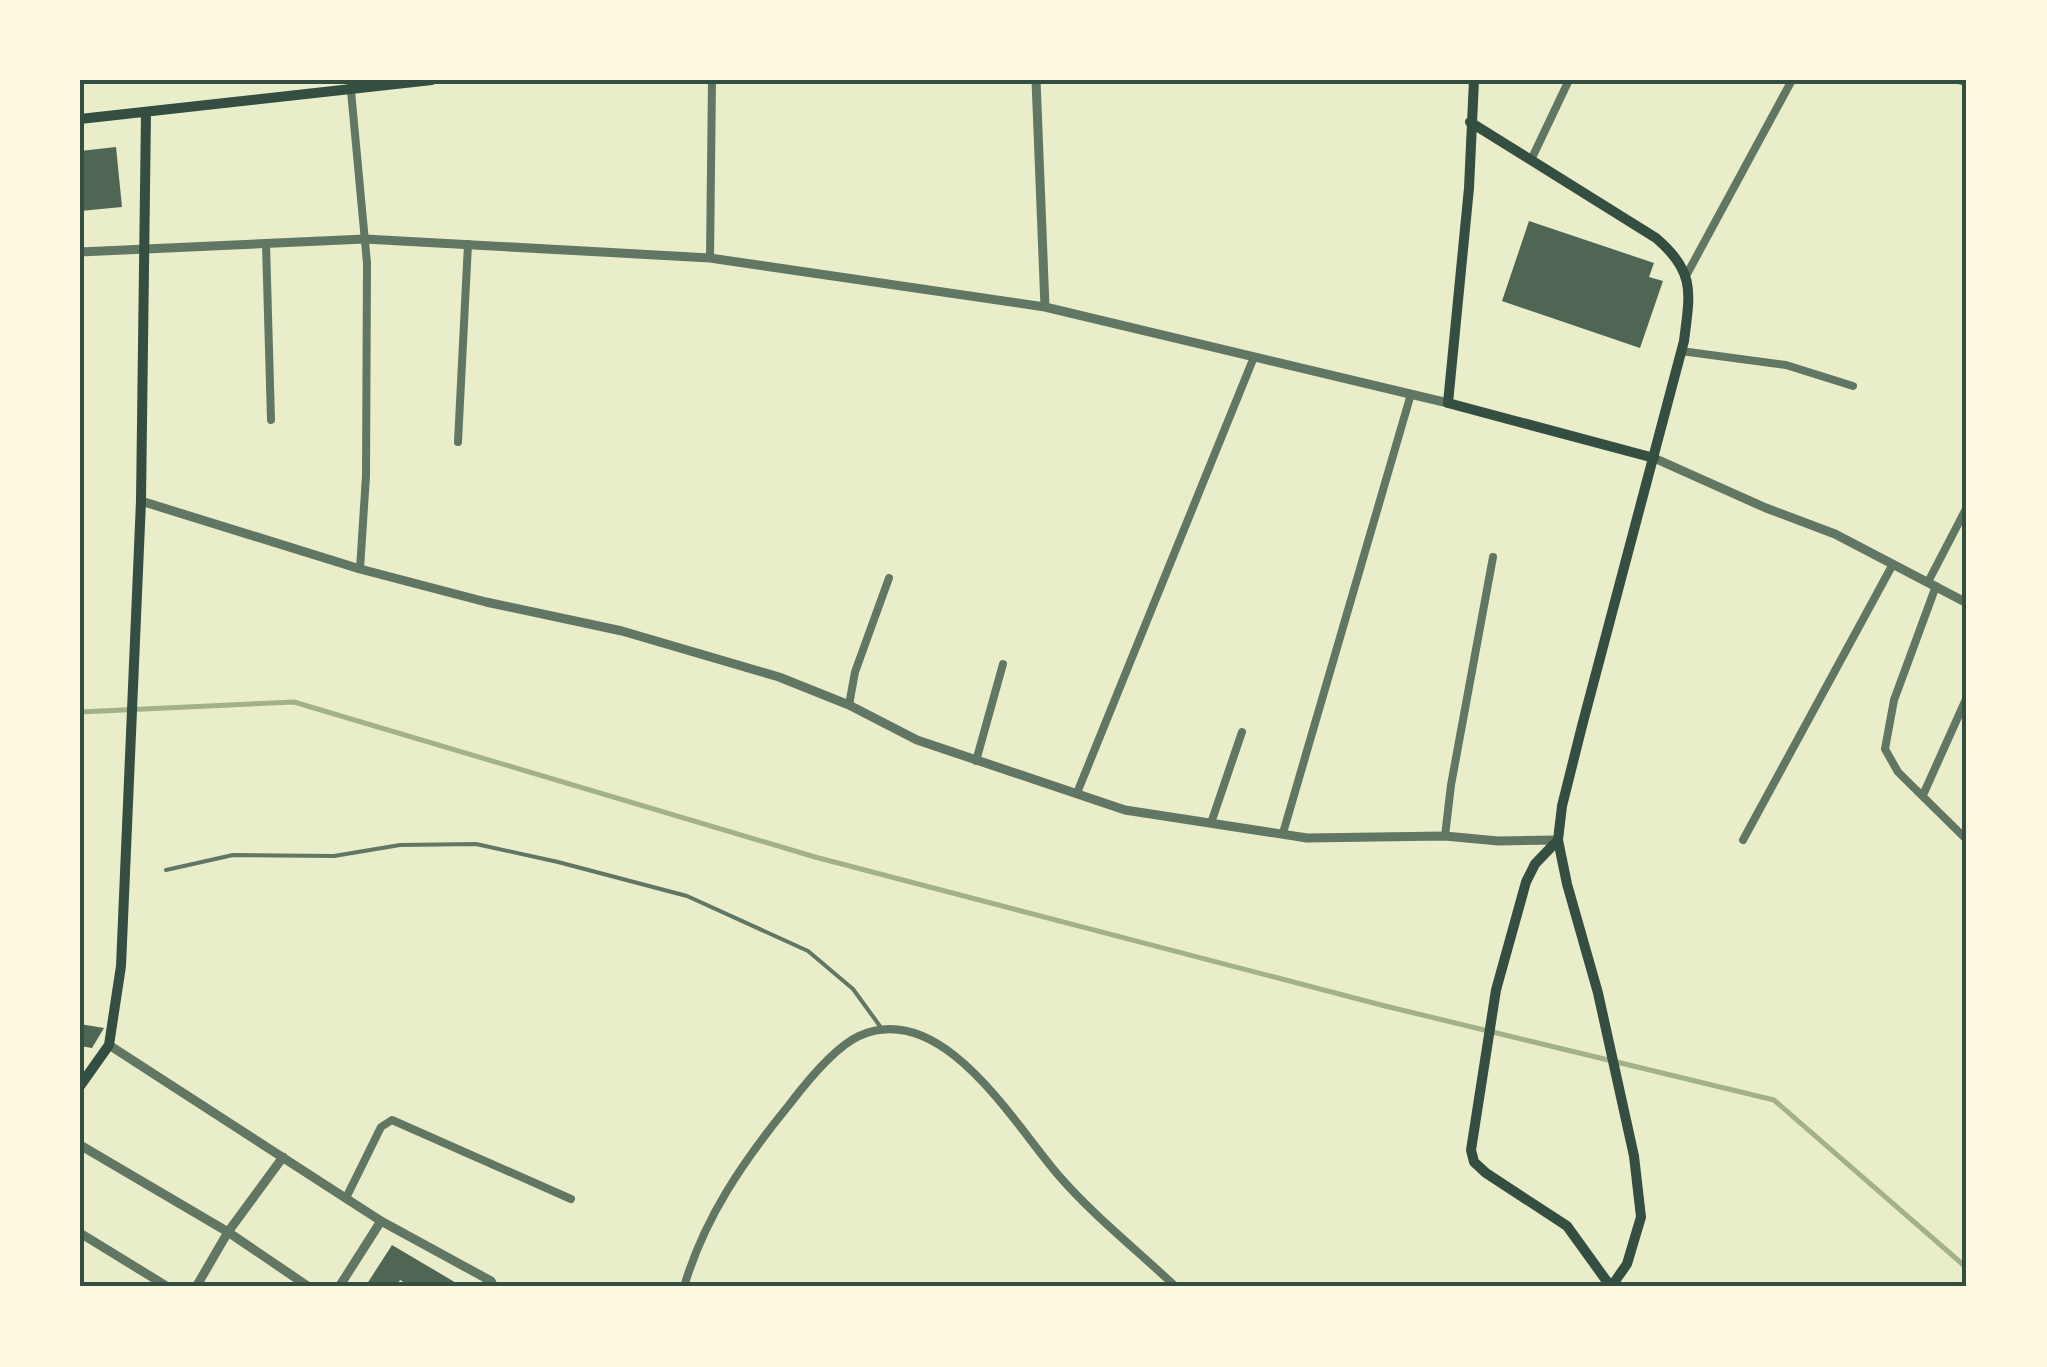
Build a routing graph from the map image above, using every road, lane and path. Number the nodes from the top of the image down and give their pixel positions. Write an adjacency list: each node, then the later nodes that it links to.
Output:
1 (432, 80): 7 (main road)
2 (712, 80): 17 (street)
3 (1036, 80): 19 (street)
4 (1474, 80): 10 (main road)
5 (1568, 80): 11 (street)
6 (1792, 80): 18 (street)
7 (350, 84): 8 (main road); 12 (street)
8 (146, 112): 9 (main road); 15 (main road)
9 (80, 119)
10 (1470, 122): 11 (main road); 24 (main road)
11 (1531, 160): 18 (main road)
12 (365, 238): 13 (street); 14 (street); 32 (street)
13 (266, 244): 15 (street); 25 (street)
14 (468, 244): 17 (street); 26 (street)
15 (146, 251): 16 (street); 28 (main road)
16 (80, 252)
17 (710, 258): 19 (street)
18 (1687, 274): 20 (main road)
19 (1044, 307): 21 (street)
20 (1681, 352): 22 (street); 27 (main road)
21 (1254, 357): 23 (street); 41 (street)
22 (1853, 386)
23 (1411, 394): 24 (street); 44 (street)
24 (1448, 402): 27 (main road)
25 (272, 420)
26 (458, 442)
27 (1654, 458): 31 (street); 46 (main road)
28 (141, 501): 32 (street); 51 (main road)
29 (1967, 507): 34 (street)
30 (1493, 557): 45 (street)
31 (1892, 564): 34 (street); 47 (street)
32 (360, 569): 38 (street)
33 (888, 578): 38 (street)
34 (1932, 584): 35 (street); 42 (street)
35 (1967, 603)
36 (1003, 664): 40 (street)
37 (1967, 696): 42 (street)
38 (849, 705): 40 (street)
39 (1242, 732): 43 (street)
40 (976, 761): 41 (street)
41 (1077, 794): 43 (street)
42 (1923, 795): 48 (street)
43 (1211, 822): 44 (street)
44 (1284, 833): 45 (street)
45 (1445, 836): 46 (street)
46 (1558, 840): 67 (main road); 67 (main road)
47 (1743, 840)
48 (1967, 840)
49 (166, 870): 50 (lane)
50 (882, 1029): 65 (street); 66 (street)
51 (109, 1045): 52 (main road); 54 (street)
52 (80, 1086)
53 (80, 1145): 58 (street)
54 (283, 1157): 55 (street); 58 (street)
55 (346, 1198): 56 (street); 57 (street)
56 (571, 1200)
57 (381, 1221): 63 (street); 64 (street)
58 (228, 1232): 61 (street); 62 (street)
59 (80, 1233): 60 (street)
60 (168, 1287)
61 (196, 1287)
62 (309, 1287)
63 (339, 1287)
64 (494, 1287)
65 (684, 1287)
66 (1176, 1287)
67 (1611, 1287)

